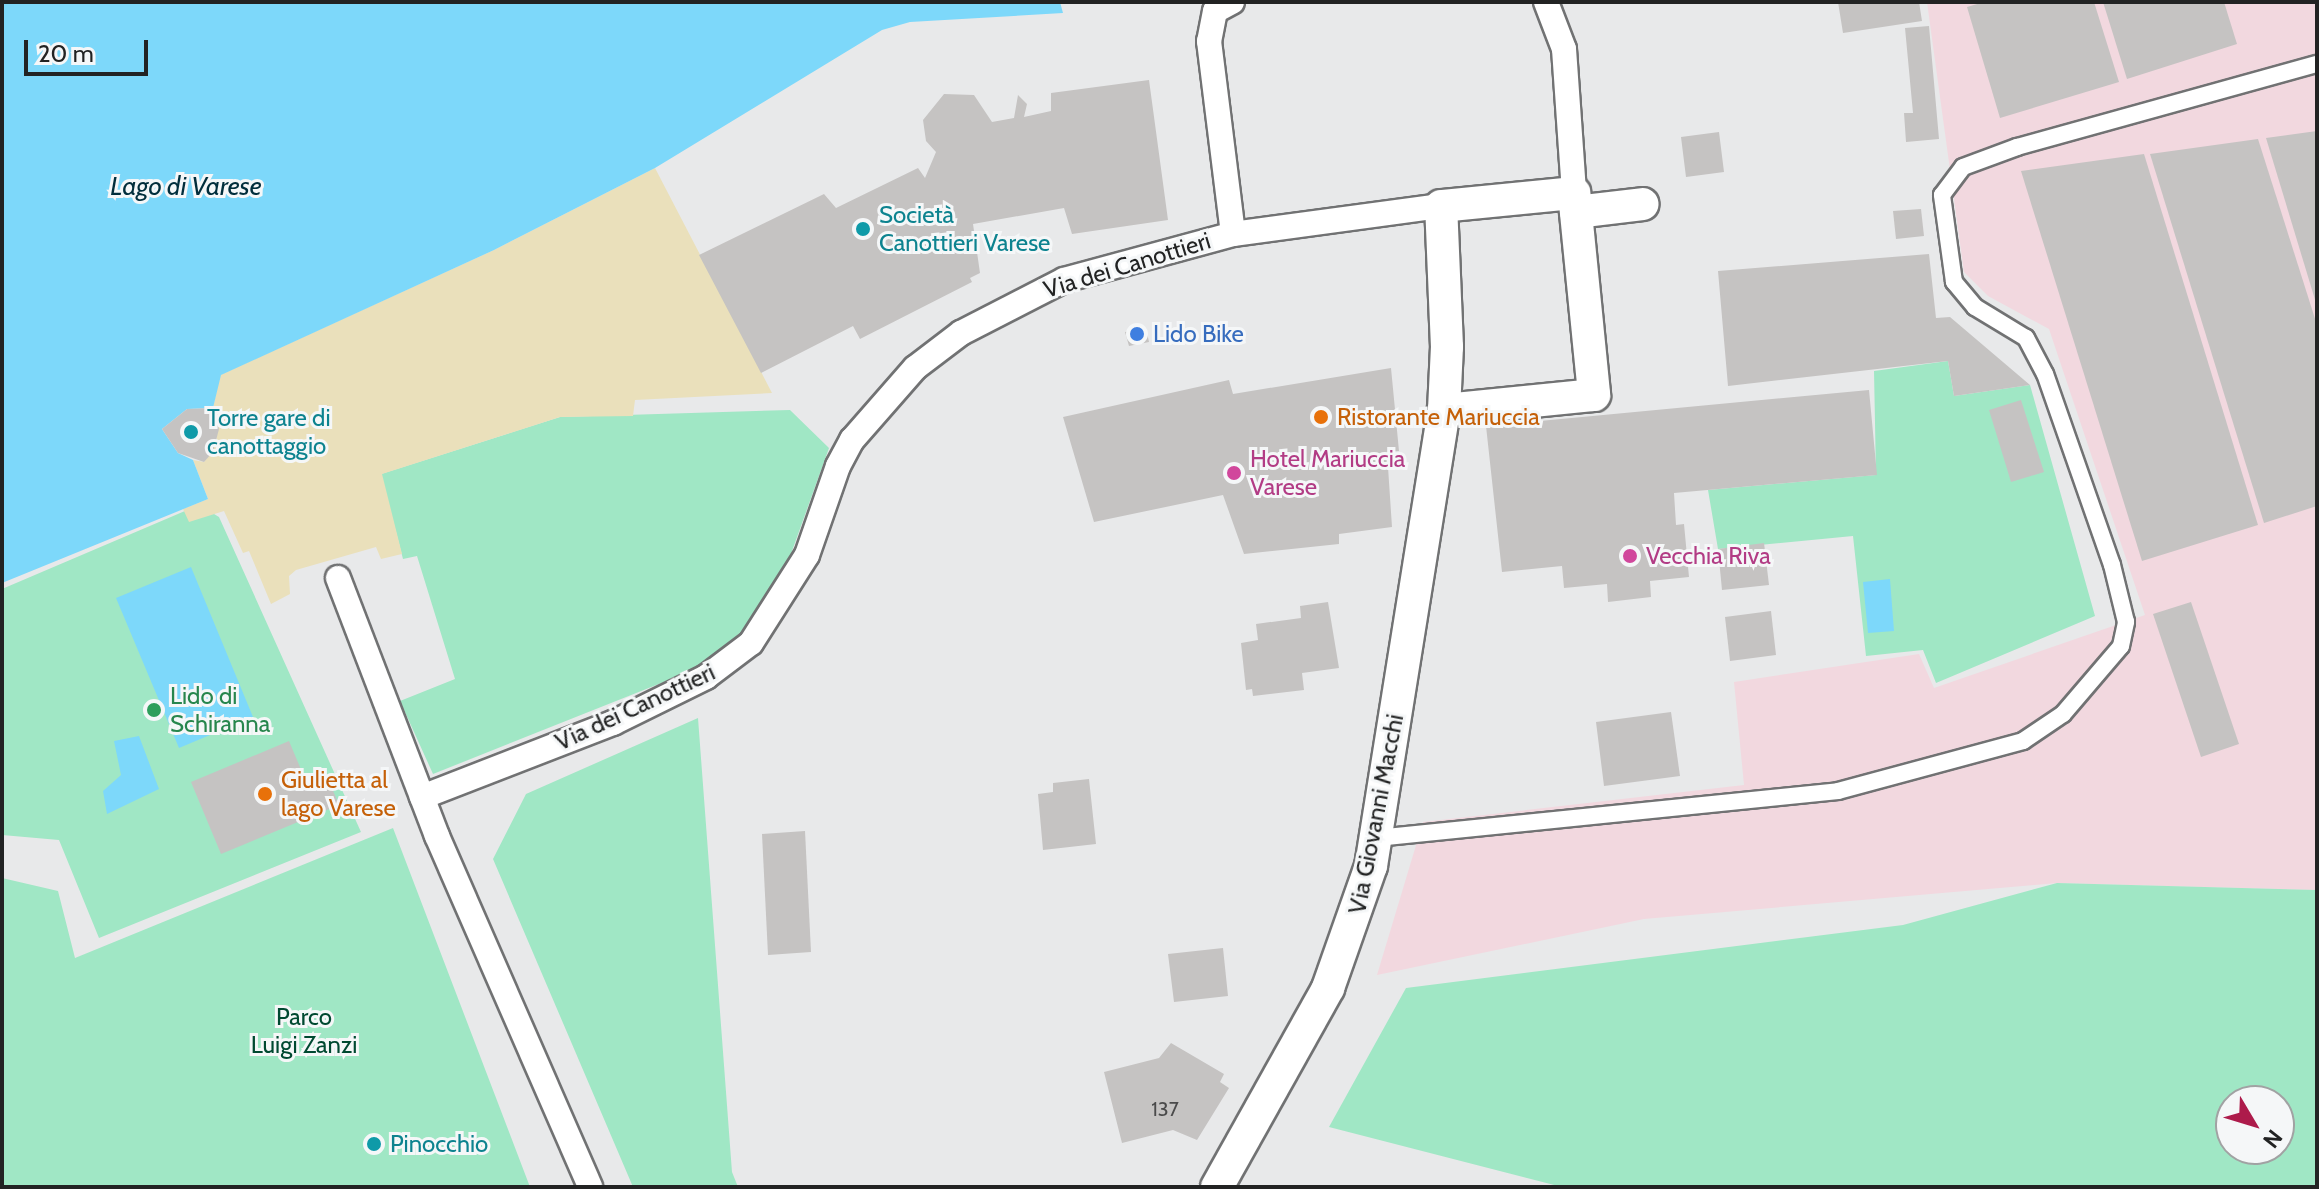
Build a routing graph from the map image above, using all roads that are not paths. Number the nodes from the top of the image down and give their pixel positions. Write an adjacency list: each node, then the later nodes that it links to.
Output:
1 (1232, 2): 7 (street, Via dei Canottieri)
2 (1546, 2): 4 (street)
3 (2317, 64): 11 (lane)
4 (1575, 203): 5 (street); 6 (street); 8 (street)
5 (1643, 204)
6 (1441, 206): 7 (street, Via dei Canottieri); 8 (street, Via Giovanni Macchi)
7 (1233, 234): 10 (street, Via dei Canottieri)
8 (1444, 410): 11 (street, Via Giovanni Macchi)
9 (338, 578): 10 (street)
10 (422, 797): 12 (street)
11 (1377, 838): 13 (street, Via Giovanni Macchi)
12 (590, 1187)
13 (1217, 1187)

